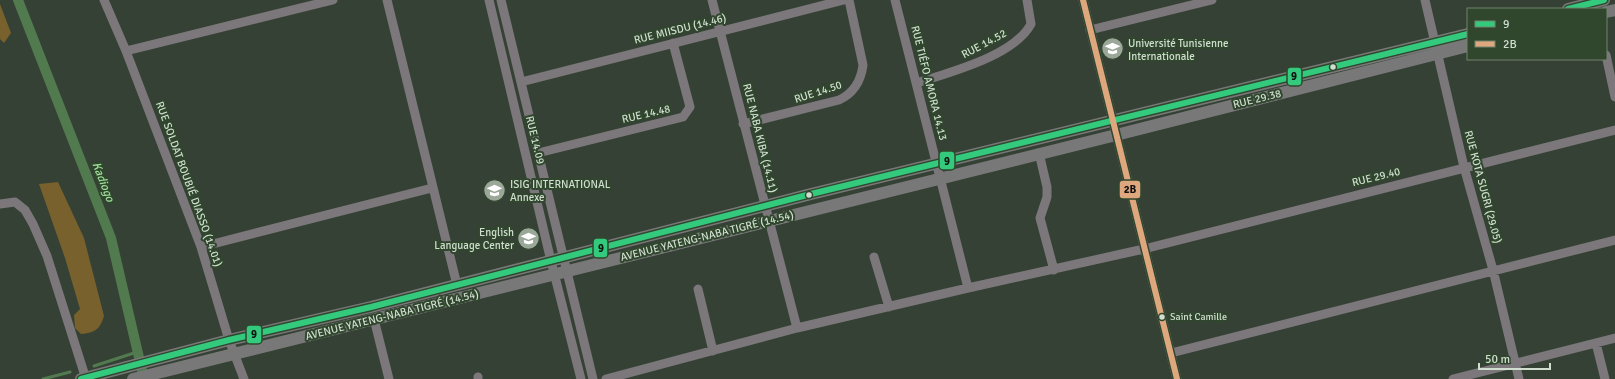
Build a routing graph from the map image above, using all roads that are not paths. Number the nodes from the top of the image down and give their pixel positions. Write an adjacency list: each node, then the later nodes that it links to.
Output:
1 (104, 0): 22 (street, RUE SOLDAT BOUBIÉ DIASSO (14.01))
2 (333, 0): 22 (street)
3 (387, 0): 36 (street)
4 (489, 0): 45 (street, RUE 14.09)
5 (501, 0): 24 (street, RUE 14.09)
6 (712, 0): 17 (street, RUE NABA KIBA (14.11))
7 (844, 0): 17 (street, RUE MIISDU (14.46))
8 (849, 0): 28 (street, RUE 14.50)
9 (896, 0): 25 (street, RUE TIÉFO AMORA 14.13)
10 (1027, 0): 25 (street, RUE 14.52)
11 (1082, 0): 16 (street)
12 (1212, 0): 16 (street)
13 (1425, 0): 21 (street, RUE KOTA SUGRI (29.05))
14 (1597, 3): 15 (main road)
15 (1573, 8)
16 (1090, 30): 27 (street)
17 (720, 31): 19 (street, RUE MIISDU (14.46)); 28 (street, RUE NABA KIBA (14.11))
18 (1467, 34): 21 (main road, RUE 29.38)
19 (673, 43): 24 (street, RUE MIISDU (14.46)); 31 (street, RUE 14.48)
20 (1467, 46): 21 (main road, RUE 29.38)
21 (1437, 48): 27 (main road, RUE 29.38); 30 (main road, RUE 29.38); 34 (street, RUE KOTA SUGRI (29.05))
22 (126, 51): 41 (street, RUE SOLDAT BOUBIÉ DIASSO (14.01))
23 (1607, 60): 26 (street)
24 (521, 82): 31 (street, RUE 14.09)
25 (917, 83): 33 (street, RUE TIÉFO AMORA 14.13)
26 (1615, 97)
27 (1112, 120): 30 (street); 33 (main road, RUE 29.38)
28 (744, 124): 38 (street, RUE NABA KIBA (14.11))
29 (1615, 130): 34 (street, RUE 29.40)
30 (1116, 135): 32 (main road, AVENUE YATENG-NABA TIGRÉ (14.54)); 42 (street)
31 (538, 153): 44 (street, RUE 14.09)
32 (1039, 153): 35 (main road, AVENUE YATENG-NABA TIGRÉ (14.54)); 46 (street)
33 (938, 163): 35 (street, RUE TIÉFO AMORA 14.13); 38 (main road, RUE 29.38)
34 (1464, 167): 42 (street, RUE 29.40); 47 (street, RUE KOTA SUGRI (29.05))
35 (940, 178): 39 (main road, AVENUE YATENG-NABA TIGRÉ (14.54)); 51 (street, RUE TIÉFO AMORA 14.13)
36 (432, 188): 41 (street); 50 (street)
37 (0, 204): 64 (street)
38 (765, 206): 39 (street, RUE NABA KIBA (14.11)); 44 (main road, RUE 29.38)
39 (768, 221): 48 (main road, AVENUE YATENG-NABA TIGRÉ (14.54)); 55 (street, RUE NABA KIBA (14.11))
40 (1615, 240): 47 (street)
41 (202, 247): 57 (street, RUE SOLDAT BOUBIÉ DIASSO (14.01))
42 (1144, 249): 46 (street, RUE 29.40); 61 (street)
43 (874, 257): 53 (street)
44 (564, 258): 45 (main road, RUE 29.38); 48 (street, RUE 14.09)
45 (551, 261): 49 (street, RUE 14.09); 50 (main road, RUE 29.38)
46 (1054, 270): 51 (street, RUE 29.40)
47 (1493, 270): 61 (street); 62 (street, RUE KOTA SUGRI (29.05))
48 (567, 271): 49 (main road, AVENUE YATENG-NABA TIGRÉ (14.54)); 68 (street, RUE 14.09)
49 (554, 274): 54 (main road, AVENUE YATENG-NABA TIGRÉ (14.54)); 67 (street, RUE 14.09)
50 (457, 285): 57 (main road, RUE 29.38)
51 (968, 288): 53 (street, RUE 29.40)
52 (698, 289): 59 (street)
53 (889, 307): 55 (street, RUE 29.40)
54 (374, 319): 60 (main road, AVENUE YATENG-NABA TIGRÉ (14.54)); 66 (street)
55 (796, 328): 59 (street, RUE 29.40)
56 (1615, 338): 58 (street)
57 (229, 340): 60 (street, RUE SOLDAT BOUBIÉ DIASSO (14.01)); 64 (main road, RUE 29.38)
58 (1596, 343): 62 (street); 73 (street)
59 (713, 351): 69 (street, RUE 29.40)
60 (236, 353): 63 (main road, AVENUE YATENG-NABA TIGRÉ (14.54)); 65 (street, RUE SOLDAT BOUBIÉ DIASSO (14.01))
61 (1171, 354): 70 (street)
62 (1515, 364): 71 (street); 72 (street, RUE KOTA SUGRI (29.05))
63 (135, 378)
64 (84, 379)
65 (244, 379)
66 (388, 379)
67 (581, 379)
68 (593, 379)
69 (606, 379)
70 (1177, 379)
71 (1453, 379)
72 (1519, 379)
73 (1606, 379)

